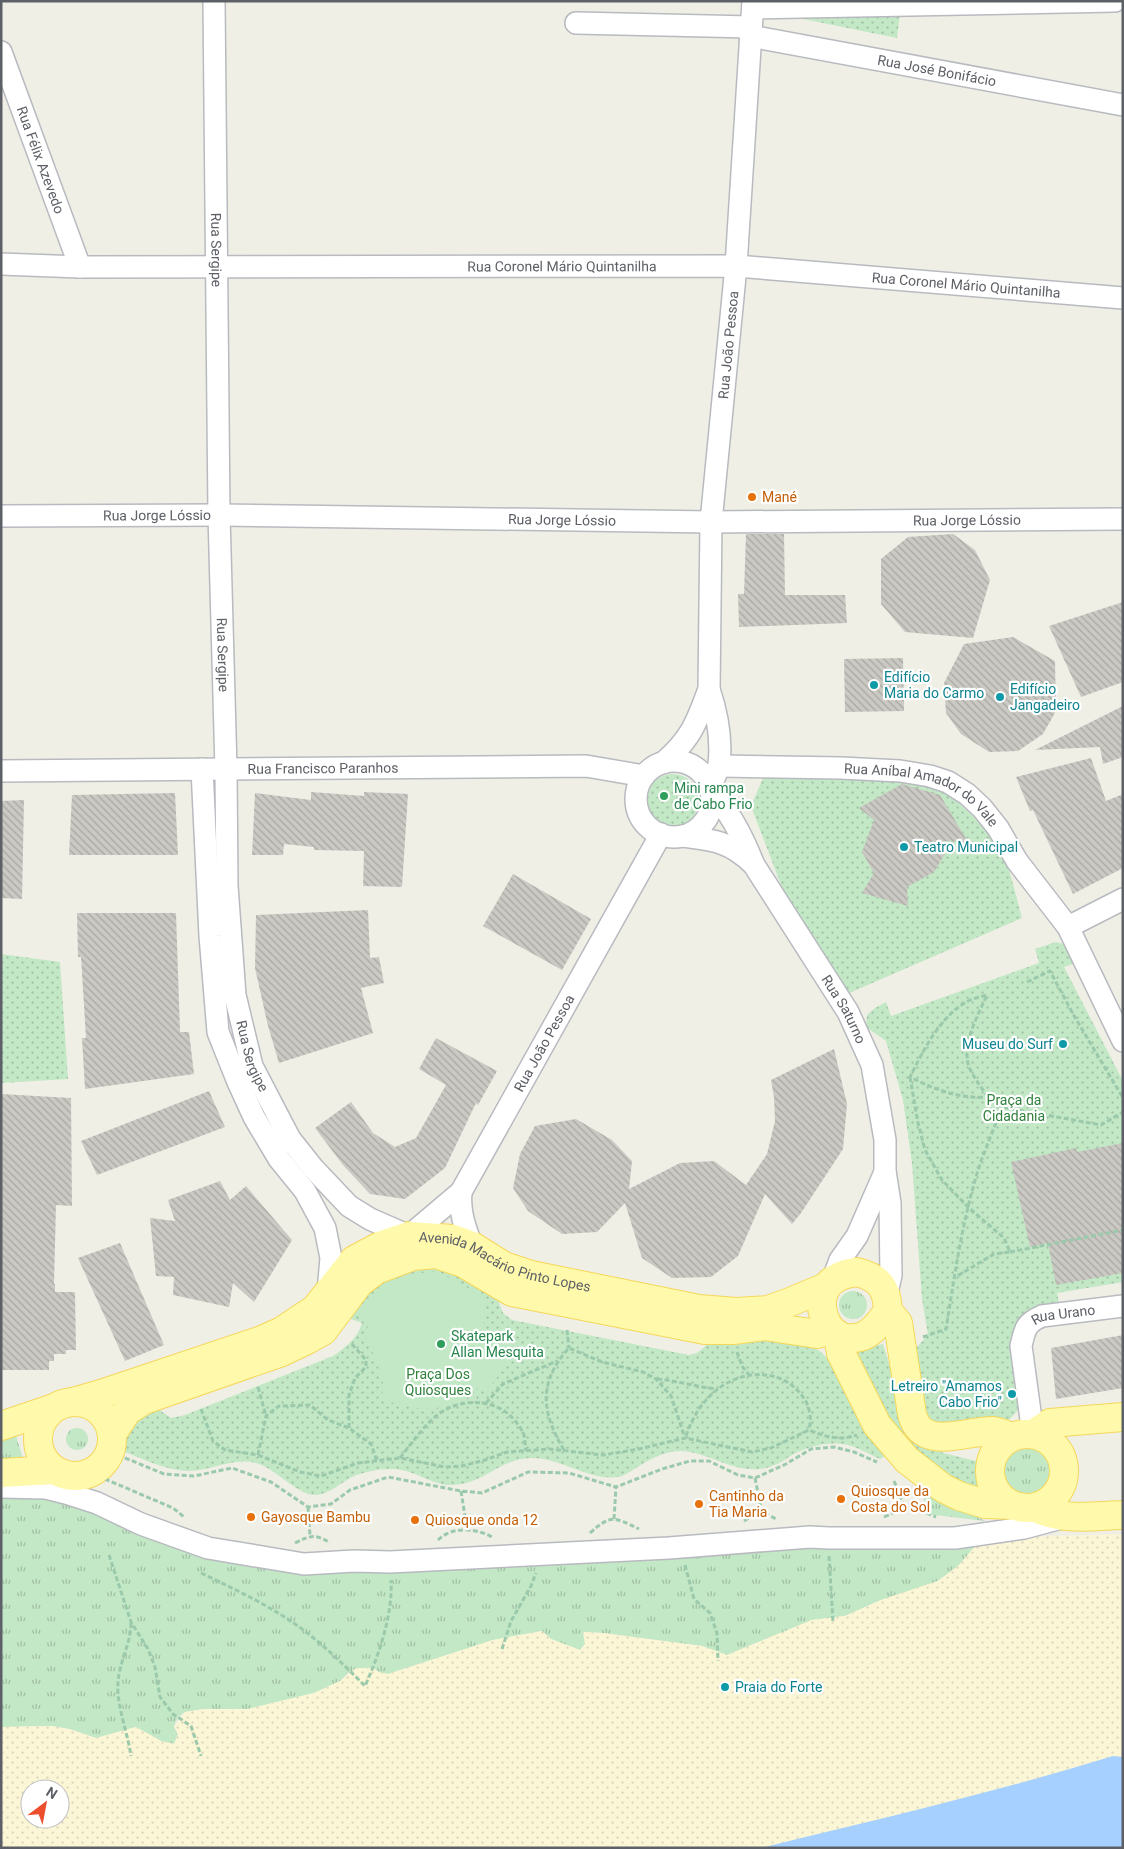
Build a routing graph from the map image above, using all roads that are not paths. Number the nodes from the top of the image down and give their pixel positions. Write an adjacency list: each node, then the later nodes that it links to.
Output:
1 (214, 1): 10 (street, Rua Sergipe)
2 (1115, 1): 3 (street)
3 (752, 18): 4 (street); 6 (street, Rua José Bonifácio); 8 (street, Rua João Pessoa)
4 (576, 23)
5 (1, 52): 9 (street, Rua Félix Azevedo)
6 (1123, 105)
7 (1, 264): 9 (street, Rua Coronel Mário Quintanilha)
8 (736, 266): 10 (street, Rua Coronel Mário Quintanilha); 11 (street, Rua Coronel Mário Quintanilha); 15 (street, Rua João Pessoa)
9 (80, 267): 10 (street, Rua Coronel Mário Quintanilha)
10 (217, 267): 12 (street, Rua Sergipe)
11 (1123, 298)
12 (219, 515): 13 (street, Rua Jorge Lóssio); 15 (street, Rua Jorge Lóssio); 20 (street, Rua Sergipe)
13 (1, 516)
14 (1123, 519): 15 (street, Rua Jorge Lóssio)
15 (711, 522): 16 (street, Rua João Pessoa)
16 (709, 689): 17 (street, Rua João Pessoa); 18 (street, Rua João Pessoa)
17 (663, 762): 22 (street); 23 (street)
18 (719, 766): 23 (street, Rua João Pessoa); 27 (street, Rua Aníbal Amador do Vale)
19 (202, 769): 20 (street, Rua Francisco Paranhos); 21 (street, Rua Francisco Paranhos); 29 (street, Rua Sergipe)
20 (226, 769): 22 (street, Rua Francisco Paranhos); 28 (street, Rua Sergipe)
21 (1, 771)
22 (644, 776): 24 (street)
23 (711, 790): 24 (street); 25 (street, Rua Saturno)
24 (672, 835): 25 (street, Rua Saturno); 32 (street, Rua João Pessoa)
25 (754, 865): 31 (street, Rua Saturno)
26 (1123, 899): 27 (street)
27 (1068, 927): 30 (street)
28 (243, 1026): 29 (street); 33 (street, Rua Sergipe)
29 (218, 1032): 36 (street, Rua Sergipe)
30 (1123, 1041)
31 (885, 1172): 35 (street, Rua Saturno); 37 (street, Rua Saturno)
32 (461, 1192): 33 (street, Rua João Pessoa); 34 (street)
33 (408, 1236): 34 (main road, Avenida Macário Pinto Lopes); 36 (main road, Avenida Macário Pinto Lopes)
34 (472, 1246): 35 (main road, Avenida Macário Pinto Lopes)
35 (830, 1283): 37 (main road, Avenida Macário Pinto Lopes); 39 (main road)
36 (328, 1292): 40 (main road, Avenida Macário Pinto Lopes)
37 (887, 1302): 39 (main road, Avenida Macário Pinto Lopes); 43 (main road, Avenida Macário Pinto Lopes)
38 (1123, 1306): 43 (street, Rua Urano)
39 (834, 1333): 44 (main road, Avenida Macário Pinto Lopes); 48 (main road)
40 (64, 1405): 42 (main road, Avenida Macário Pinto Lopes); 44 (main road); 45 (main road)
41 (1123, 1416): 43 (main road)
42 (1, 1426)
43 (1022, 1436): 48 (main road); 48 (main road)
44 (111, 1443): 45 (main road)
45 (54, 1470): 46 (main road)
46 (1, 1473)
47 (1, 1487): 50 (street)
48 (1023, 1506): 50 (main road)
49 (1123, 1515): 50 (main road)
50 (1065, 1518)

